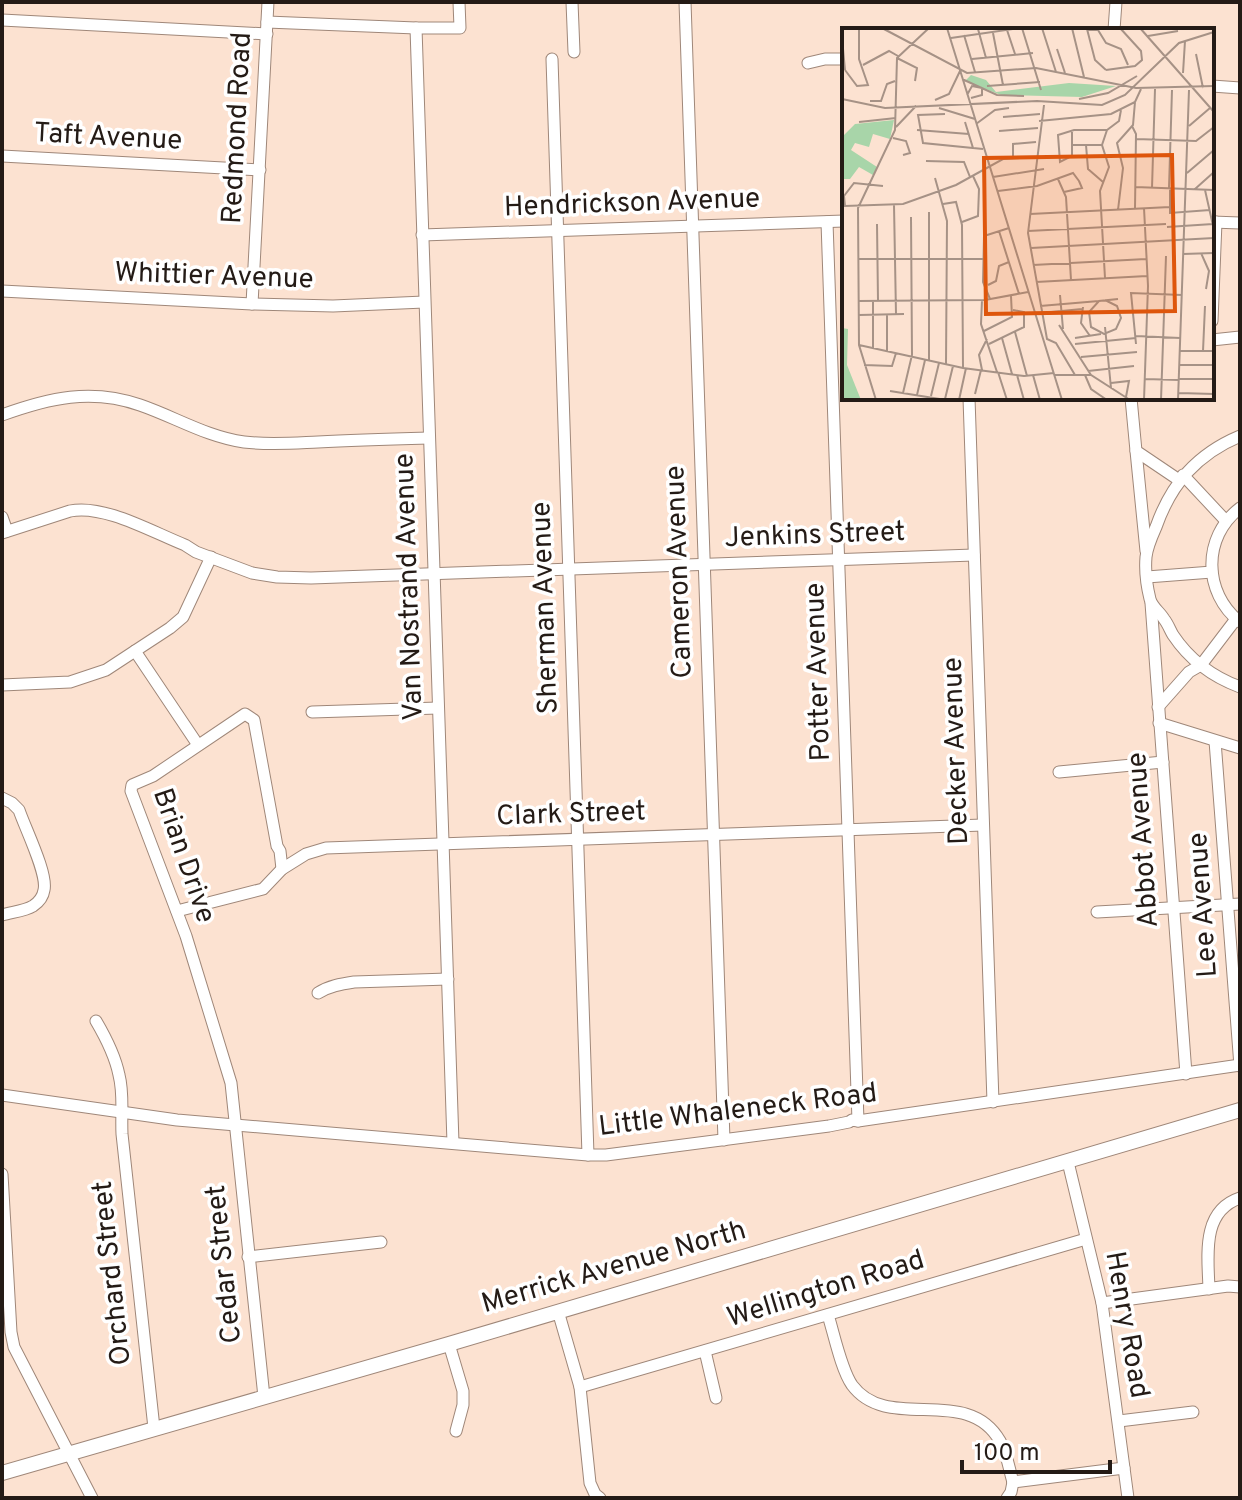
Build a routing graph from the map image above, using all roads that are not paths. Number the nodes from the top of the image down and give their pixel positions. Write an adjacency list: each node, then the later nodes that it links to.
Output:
1 (268, 2): 7 (street, Redmond Road)
2 (459, 2): 8 (street)
3 (572, 2): 10 (street)
4 (685, 2): 22 (street, Cameron Avenue)
5 (1116, 2): 9 (street)
6 (2, 20): 7 (street)
7 (267, 28): 8 (street); 17 (street, Redmond Road)
8 (416, 28): 24 (street, Van Nostrand Avenue)
9 (1114, 28)
10 (574, 52)
11 (552, 59): 23 (street, Sherman Avenue)
12 (842, 59): 13 (street)
13 (808, 63)
14 (1214, 86): 15 (street)
15 (1240, 88)
16 (2, 156): 17 (street, Taft Avenue)
17 (260, 170): 27 (street, Redmond Road)
18 (842, 221): 19 (street, Hendrickson Avenue)
19 (827, 222): 22 (street, Hendrickson Avenue); 44 (street, Potter Avenue)
20 (1214, 222): 21 (street)
21 (1240, 223)
22 (692, 226): 23 (street, Hendrickson Avenue); 45 (street, Cameron Avenue)
23 (557, 230): 24 (street, Hendrickson Avenue); 46 (street, Sherman Avenue)
24 (422, 235): 26 (street, Van Nostrand Avenue)
25 (2, 291): 27 (street, Whittier Avenue)
26 (424, 302): 27 (street, Whittier Avenue); 34 (street, Van Nostrand Avenue)
27 (252, 304)
28 (1240, 337): 29 (street)
29 (1214, 340)
30 (969, 400): 41 (street, Decker Avenue)
31 (1131, 400): 35 (street)
32 (2, 415): 34 (street)
33 (1240, 436): 36 (street)
34 (429, 438): 48 (street, Van Nostrand Avenue)
35 (1136, 451): 36 (street); 42 (street)
36 (1181, 478): 39 (street); 42 (street)
37 (1240, 508): 39 (street)
38 (2, 517): 40 (street)
39 (1226, 521): 47 (street)
40 (4, 532): 43 (street, Jenkins Street)
41 (974, 555): 44 (street, Jenkins Street); 66 (street, Decker Avenue)
42 (1146, 555): 49 (street, Abbot Avenue)
43 (211, 557): 48 (street, Jenkins Street); 52 (street)
44 (839, 559): 45 (street, Jenkins Street); 67 (street, Potter Avenue)
45 (704, 564): 46 (street, Jenkins Street); 68 (street, Cameron Avenue)
46 (569, 569): 48 (street, Jenkins Street); 69 (street, Sherman Avenue)
47 (1212, 572): 49 (street); 51 (street)
48 (434, 573): 57 (street, Van Nostrand Avenue)
49 (1147, 577): 50 (street, Abbot Avenue)
50 (1151, 603): 53 (street); 56 (street, Abbot Avenue)
51 (1238, 621): 53 (street)
52 (135, 651): 54 (street); 61 (street)
53 (1201, 665): 55 (street); 56 (street)
54 (2, 685)
55 (1240, 687)
56 (1158, 707): 59 (street, Abbot Avenue)
57 (438, 708): 58 (street); 70 (street, Van Nostrand Avenue)
58 (312, 712)
59 (1159, 723): 60 (street); 63 (street, Abbot Avenue)
60 (1215, 741): 62 (street); 72 (street, Lee Avenue)
61 (198, 745): 71 (street); 74 (street, Brian Drive)
62 (1240, 748)
63 (1163, 762): 64 (street); 73 (street, Abbot Avenue)
64 (1059, 772)
65 (2, 798): 76 (street)
66 (983, 825): 67 (street, Clark Street); 83 (street, Decker Avenue)
67 (848, 830): 68 (street, Clark Street); 86 (street, Potter Avenue)
68 (713, 834): 69 (street, Clark Street); 88 (street, Cameron Avenue)
69 (578, 839): 70 (street, Clark Street); 90 (street, Sherman Avenue)
70 (443, 843): 71 (street, Clark Street); 77 (street, Van Nostrand Avenue)
71 (282, 869): 74 (street, Clark Street)
72 (1234, 904): 73 (street); 80 (street, Lee Avenue)
73 (1174, 908): 75 (street); 81 (street, Abbot Avenue)
74 (177, 911): 87 (street, Brian Drive)
75 (1097, 912)
76 (2, 915)
77 (448, 979): 78 (street); 89 (street, Van Nostrand Avenue)
78 (318, 993)
79 (96, 1021): 85 (street, Orchard Street)
80 (1240, 1065): 81 (street, Little Whaleneck Road)
81 (1186, 1074): 83 (street, Little Whaleneck Road)
82 (2, 1095): 85 (street, Little Whaleneck Road)
83 (993, 1102): 86 (street, Little Whaleneck Road)
84 (1240, 1110): 91 (main road, Merrick Avenue North)
85 (121, 1112): 87 (street, Little Whaleneck Road); 110 (street, Orchard Street)
86 (858, 1121): 88 (street, Little Whaleneck Road)
87 (235, 1126): 89 (street, Little Whaleneck Road); 96 (street, Cedar Street)
88 (724, 1140): 90 (street, Little Whaleneck Road)
89 (453, 1143): 90 (street, Little Whaleneck Road)
90 (588, 1155)
91 (1068, 1162): 94 (street, Henry Road); 101 (main road, Merrick Avenue North)
92 (2, 1174): 97 (street)
93 (1240, 1198): 99 (street)
94 (1086, 1239): 100 (street, Henry Road); 102 (street, Wellington Road)
95 (381, 1242): 96 (street)
96 (248, 1257): 106 (street, Cedar Street)
97 (5, 1265): 112 (street)
98 (1240, 1287): 99 (street)
99 (1209, 1289): 100 (street)
100 (1102, 1303): 109 (street, Henry Road)
101 (558, 1311): 103 (main road, Merrick Avenue North); 105 (street)
102 (828, 1315): 104 (street, Wellington Road); 115 (street)
103 (449, 1344): 106 (main road, Merrick Avenue North); 111 (street)
104 (705, 1351): 105 (street, Wellington Road); 107 (street)
105 (580, 1387): 117 (street)
106 (264, 1397): 110 (main road, Merrick Avenue North)
107 (716, 1398)
108 (1193, 1412): 109 (street)
109 (1119, 1421): 113 (street, Henry Road)
110 (154, 1428): 112 (main road, Merrick Avenue North)
111 (456, 1431)
112 (68, 1454): 114 (main road, Merrick Avenue North); 116 (street)
113 (1124, 1468): 115 (street); 119 (street, Henry Road)
114 (2, 1473)
115 (1013, 1482): 118 (street)
116 (92, 1498)
117 (600, 1498)
118 (1007, 1498)
119 (1128, 1498)

